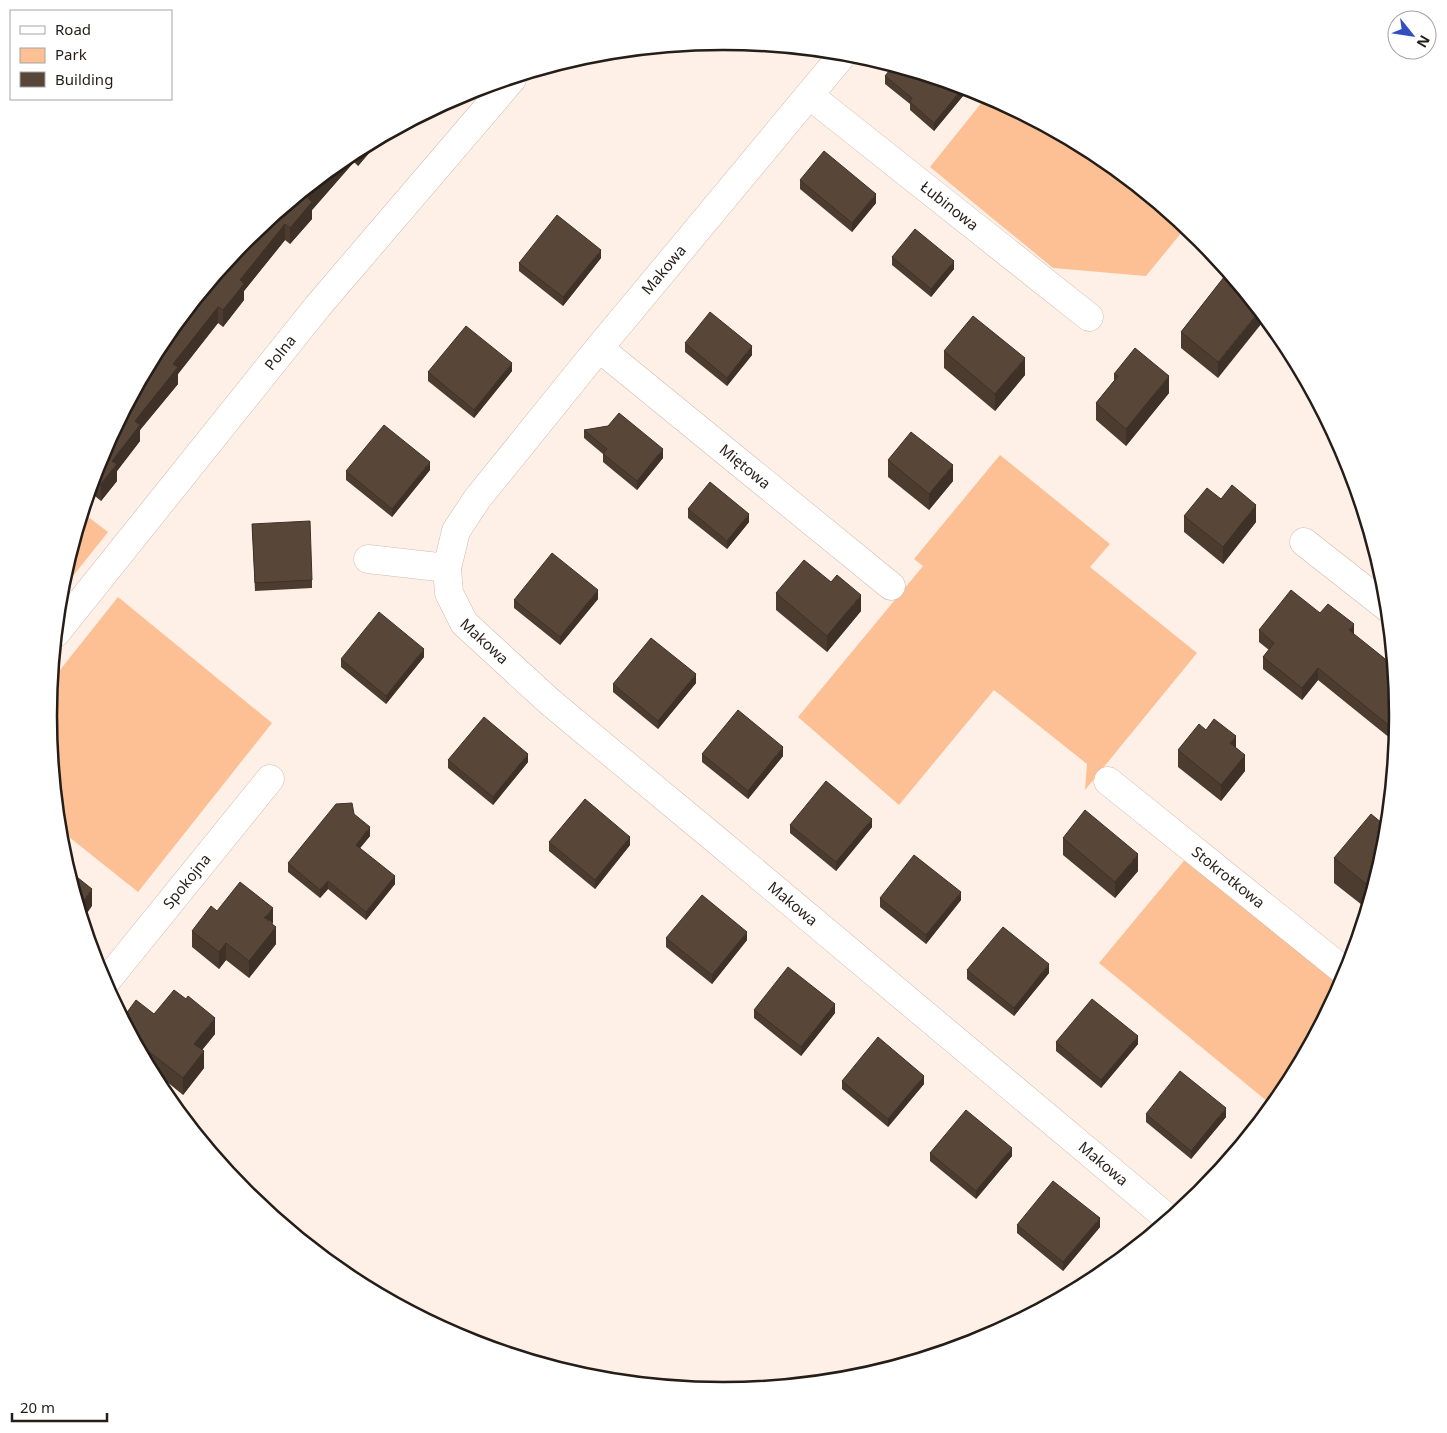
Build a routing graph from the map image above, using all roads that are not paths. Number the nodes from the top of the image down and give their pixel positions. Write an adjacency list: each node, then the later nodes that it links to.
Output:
1 (838, 60): 3 (street, Makowa)
2 (505, 87): 11 (street, Polna)
3 (810, 95): 4 (street, Łubinowa); 5 (street, Makowa)
4 (1089, 317)
5 (599, 348): 8 (street, Makowa); 9 (street, Miętowa)
6 (1304, 542): 10 (street)
7 (368, 559): 8 (street)
8 (447, 568): 16 (street, Makowa)
9 (891, 586)
10 (1379, 601)
11 (64, 623)
12 (270, 779): 15 (street, Spokojna)
13 (1108, 781): 14 (street, Stokrotkowa)
14 (1341, 968)
15 (110, 976)
16 (1165, 1216)

